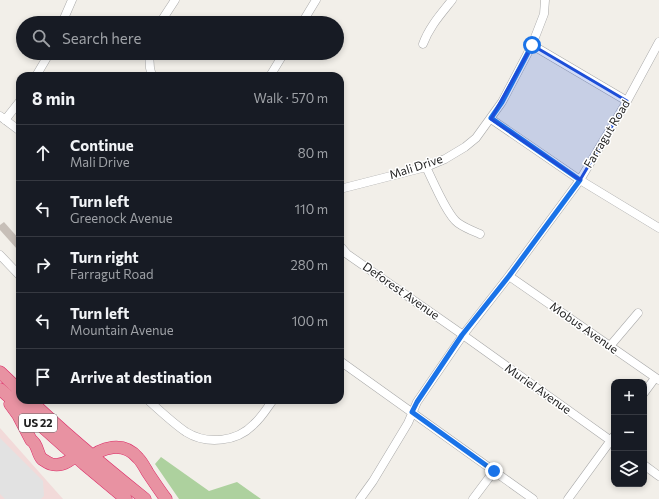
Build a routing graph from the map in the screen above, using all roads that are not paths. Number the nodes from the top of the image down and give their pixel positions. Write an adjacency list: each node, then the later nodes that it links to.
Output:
1 (72, 0): 6 (street)
2 (175, 0): 7 (street)
3 (316, 0): 8 (street)
4 (452, 0): 10 (street)
5 (546, 0): 11 (street, Mali Drive)
6 (65, 16)
7 (165, 16)
8 (306, 16)
9 (659, 42): 12 (street, Farragut Road)
10 (423, 44)
11 (532, 45): 20 (street); 23 (street, Mali Drive)
12 (650, 58): 16 (street); 20 (street, Farragut Road)
13 (45, 60): 17 (street)
14 (149, 60): 18 (street)
15 (280, 60): 19 (street)
16 (659, 60)
17 (38, 72)
18 (151, 72)
19 (272, 72)
20 (627, 101): 26 (street, Farragut Road)
21 (16, 105): 22 (street)
22 (3, 118): 24 (street)
23 (491, 118): 25 (street, Mali Drive); 26 (street)
24 (16, 128)
25 (426, 167): 27 (street, Mali Drive); 29 (street)
26 (580, 180): 28 (street); 33 (street, Farragut Road)
27 (344, 188)
28 (659, 228)
29 (480, 234)
30 (344, 251): 35 (street, Deforest Avenue)
31 (0, 255): 32 (street)
32 (16, 272)
33 (509, 276): 35 (street, Farragut Road); 36 (street, Mobus Avenue)
34 (638, 312): 36 (street)
35 (462, 335): 48 (street, Farragut Road); 49 (street, Muriel Avenue)
36 (610, 346): 39 (street, Mobus Avenue)
37 (344, 363): 48 (street)
38 (0, 372): 40 (highway)
39 (657, 379): 42 (street)
40 (16, 387)
41 (0, 389): 43 (highway, US 22); 51 (highway)
42 (647, 390)
43 (16, 402)
44 (19, 404): 51 (highway, US 22)
45 (34, 404): 51 (highway, US 22)
46 (153, 404): 47 (street)
47 (270, 404)
48 (412, 412): 53 (street); 58 (street, Farragut Road)
49 (611, 439)
50 (611, 443): 61 (street)
51 (83, 456): 55 (highway, US 22); 56 (highway, US 22); 57 (highway)
52 (647, 467): 54 (street)
53 (494, 471): 59 (street); 60 (street)
54 (659, 476)
55 (126, 499)
56 (145, 499)
57 (166, 499)
58 (360, 499)
59 (473, 499)
60 (533, 499)
61 (568, 499)

